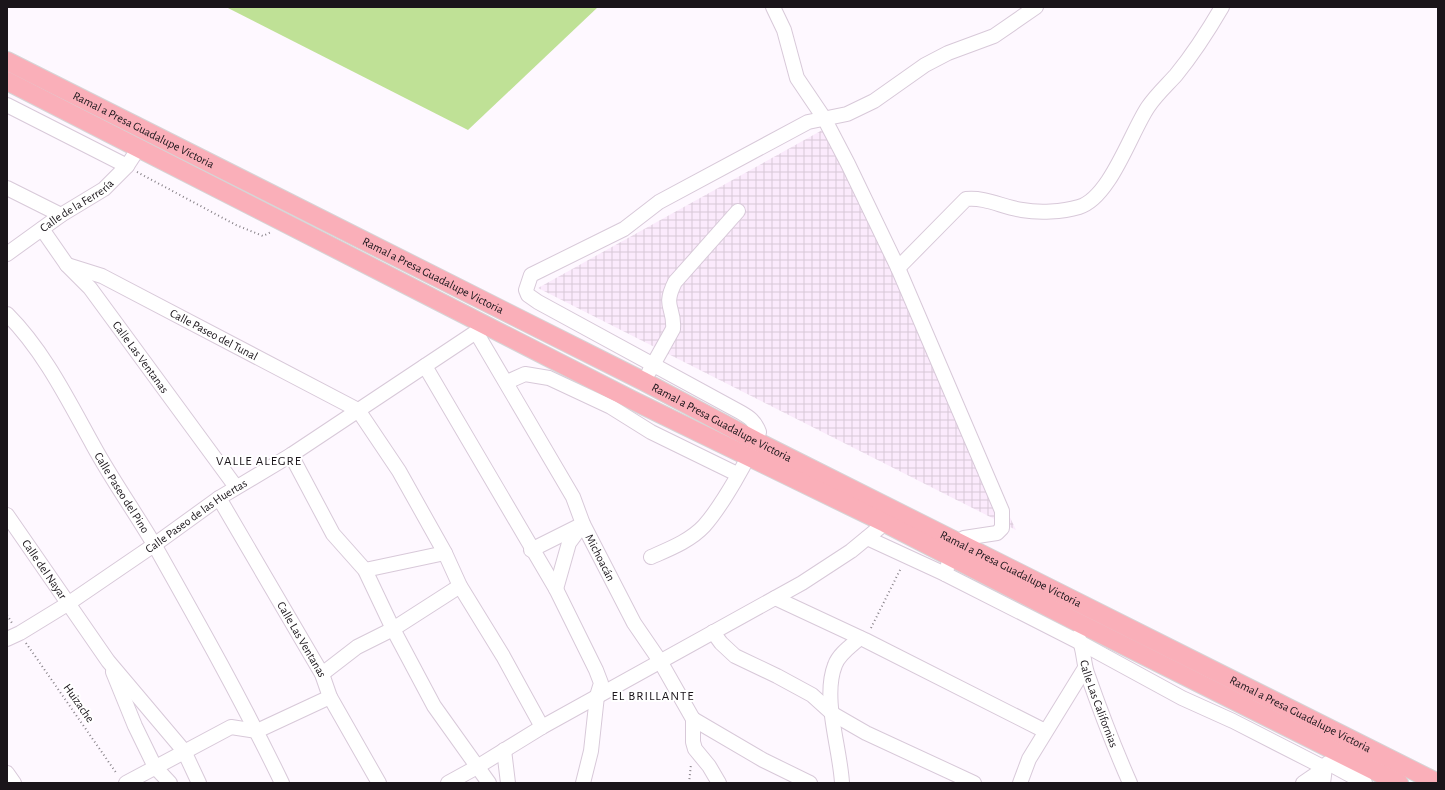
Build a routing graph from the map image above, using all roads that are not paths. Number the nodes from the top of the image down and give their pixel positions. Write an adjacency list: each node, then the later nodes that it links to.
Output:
1 (773, 7): 7 (street)
2 (1036, 7): 7 (street)
3 (1222, 7): 16 (street)
4 (7, 61): 21 (main road, Ramal a Presa Guadalupe Victoria)
5 (7, 82): 8 (main road, Ramal a Presa Guadalupe Victoria)
6 (7, 104): 9 (street)
7 (824, 118): 16 (street); 19 (street)
8 (138, 149): 9 (street, Calle de la Ferrería); 18 (main road, Ramal a Presa Guadalupe Victoria)
9 (127, 166): 12 (street, Calle de la Ferrería)
10 (7, 188): 12 (street)
11 (738, 211): 19 (street)
12 (61, 215): 13 (street, Calle de la Ferrería)
13 (42, 229): 14 (street, Calle de la Ferrería); 15 (street, Calle Las Ventanas)
14 (7, 254)
15 (67, 265): 23 (street, Calle Paseo del Tunal); 28 (street, Calle Las Ventanas)
16 (898, 268): 34 (street)
17 (7, 314): 35 (street, Calle Paseo del Pino)
18 (480, 328): 20 (street, Calle Paseo de las Huertas); 22 (street, Michoacán); 26 (main road, Ramal a Presa Guadalupe Victoria)
19 (653, 365): 21 (street); 24 (street)
20 (425, 366): 23 (street, Calle Paseo de las Huertas); 36 (street)
21 (643, 381): 24 (main road, Ramal a Presa Guadalupe Victoria)
22 (507, 382): 27 (street); 32 (street, Michoacán)
23 (358, 410): 25 (street, Calle Paseo de las Huertas); 37 (street)
24 (756, 441): 26 (street); 34 (main road, Ramal a Presa Guadalupe Victoria)
25 (291, 455): 28 (street, Calle Paseo de las Huertas); 40 (street)
26 (747, 458): 27 (street); 31 (main road, Ramal a Presa Guadalupe Victoria)
27 (737, 474): 38 (street)
28 (236, 487): 29 (street, Calle Paseo de las Huertas)
29 (219, 498): 35 (street, Calle Paseo de las Huertas); 54 (street, Calle Las Ventanas)
30 (7, 515): 44 (street, Calle del Nayar)
31 (885, 523): 33 (street); 39 (main road, Ramal a Presa Guadalupe Victoria)
32 (583, 524): 36 (street); 42 (street); 52 (street, Michoacán)
33 (867, 538): 39 (street); 43 (street)
34 (960, 542): 39 (street); 88 (main road, Ramal a Presa Guadalupe Victoria)
35 (154, 545): 44 (street, Calle Paseo de las Huertas); 60 (street, Calle Paseo del Pino)
36 (531, 550): 42 (street)
37 (445, 553): 40 (street); 41 (street)
38 (651, 558)
39 (948, 565): 45 (main road, Ramal a Presa Guadalupe Victoria); 50 (street)
40 (365, 570): 46 (street)
41 (460, 586): 46 (street); 59 (street)
42 (556, 589): 55 (street)
43 (775, 598): 47 (street); 49 (street)
44 (69, 603): 48 (street, Calle Paseo de las Huertas); 51 (street, Calle del Nayar)
45 (1075, 621): 50 (street, Calle Las Californias); 64 (main road, Ramal a Presa Guadalupe Victoria)
46 (393, 629): 54 (street); 66 (street)
47 (713, 632): 52 (street); 57 (street)
48 (13, 636)
49 (862, 639): 57 (street); 61 (street)
50 (1081, 643): 53 (street, Calle Las Californias); 64 (street)
51 (108, 661): 63 (street); 65 (street)
52 (660, 661): 55 (street); 58 (street, Michoacán)
53 (1085, 668): 61 (street); 83 (street, Calle Las Californias)
54 (322, 674): 56 (street, Calle Las Ventanas)
55 (597, 696): 59 (street); 78 (street)
56 (330, 697): 60 (street); 74 (street, Calle Las Ventanas)
57 (833, 714): 81 (street); 82 (street)
58 (693, 719): 79 (street, Michoacán); 80 (street)
59 (542, 726): 62 (street)
60 (257, 731): 63 (street); 73 (street, Calle Paseo del Pino)
61 (1045, 731): 69 (street)
62 (504, 750): 66 (street); 77 (street)
63 (184, 751): 65 (street); 72 (street)
64 (1329, 761): 84 (street); 85 (street); 86 (street); 87 (main road, Ramal a Presa Guadalupe Victoria)
65 (155, 767): 68 (street); 71 (street)
66 (477, 767): 75 (street); 76 (street)
67 (7, 773): 70 (street)
68 (122, 780)
69 (1022, 781)
70 (14, 783)
71 (170, 783)
72 (199, 783)
73 (282, 783)
74 (379, 783)
75 (448, 783)
76 (489, 783)
77 (508, 783)
78 (583, 783)
79 (719, 783)
80 (810, 783)
81 (842, 783)
82 (974, 783)
83 (1130, 783)
84 (1303, 783)
85 (1323, 783)
86 (1365, 783)
87 (1399, 783)
88 (1438, 783)

